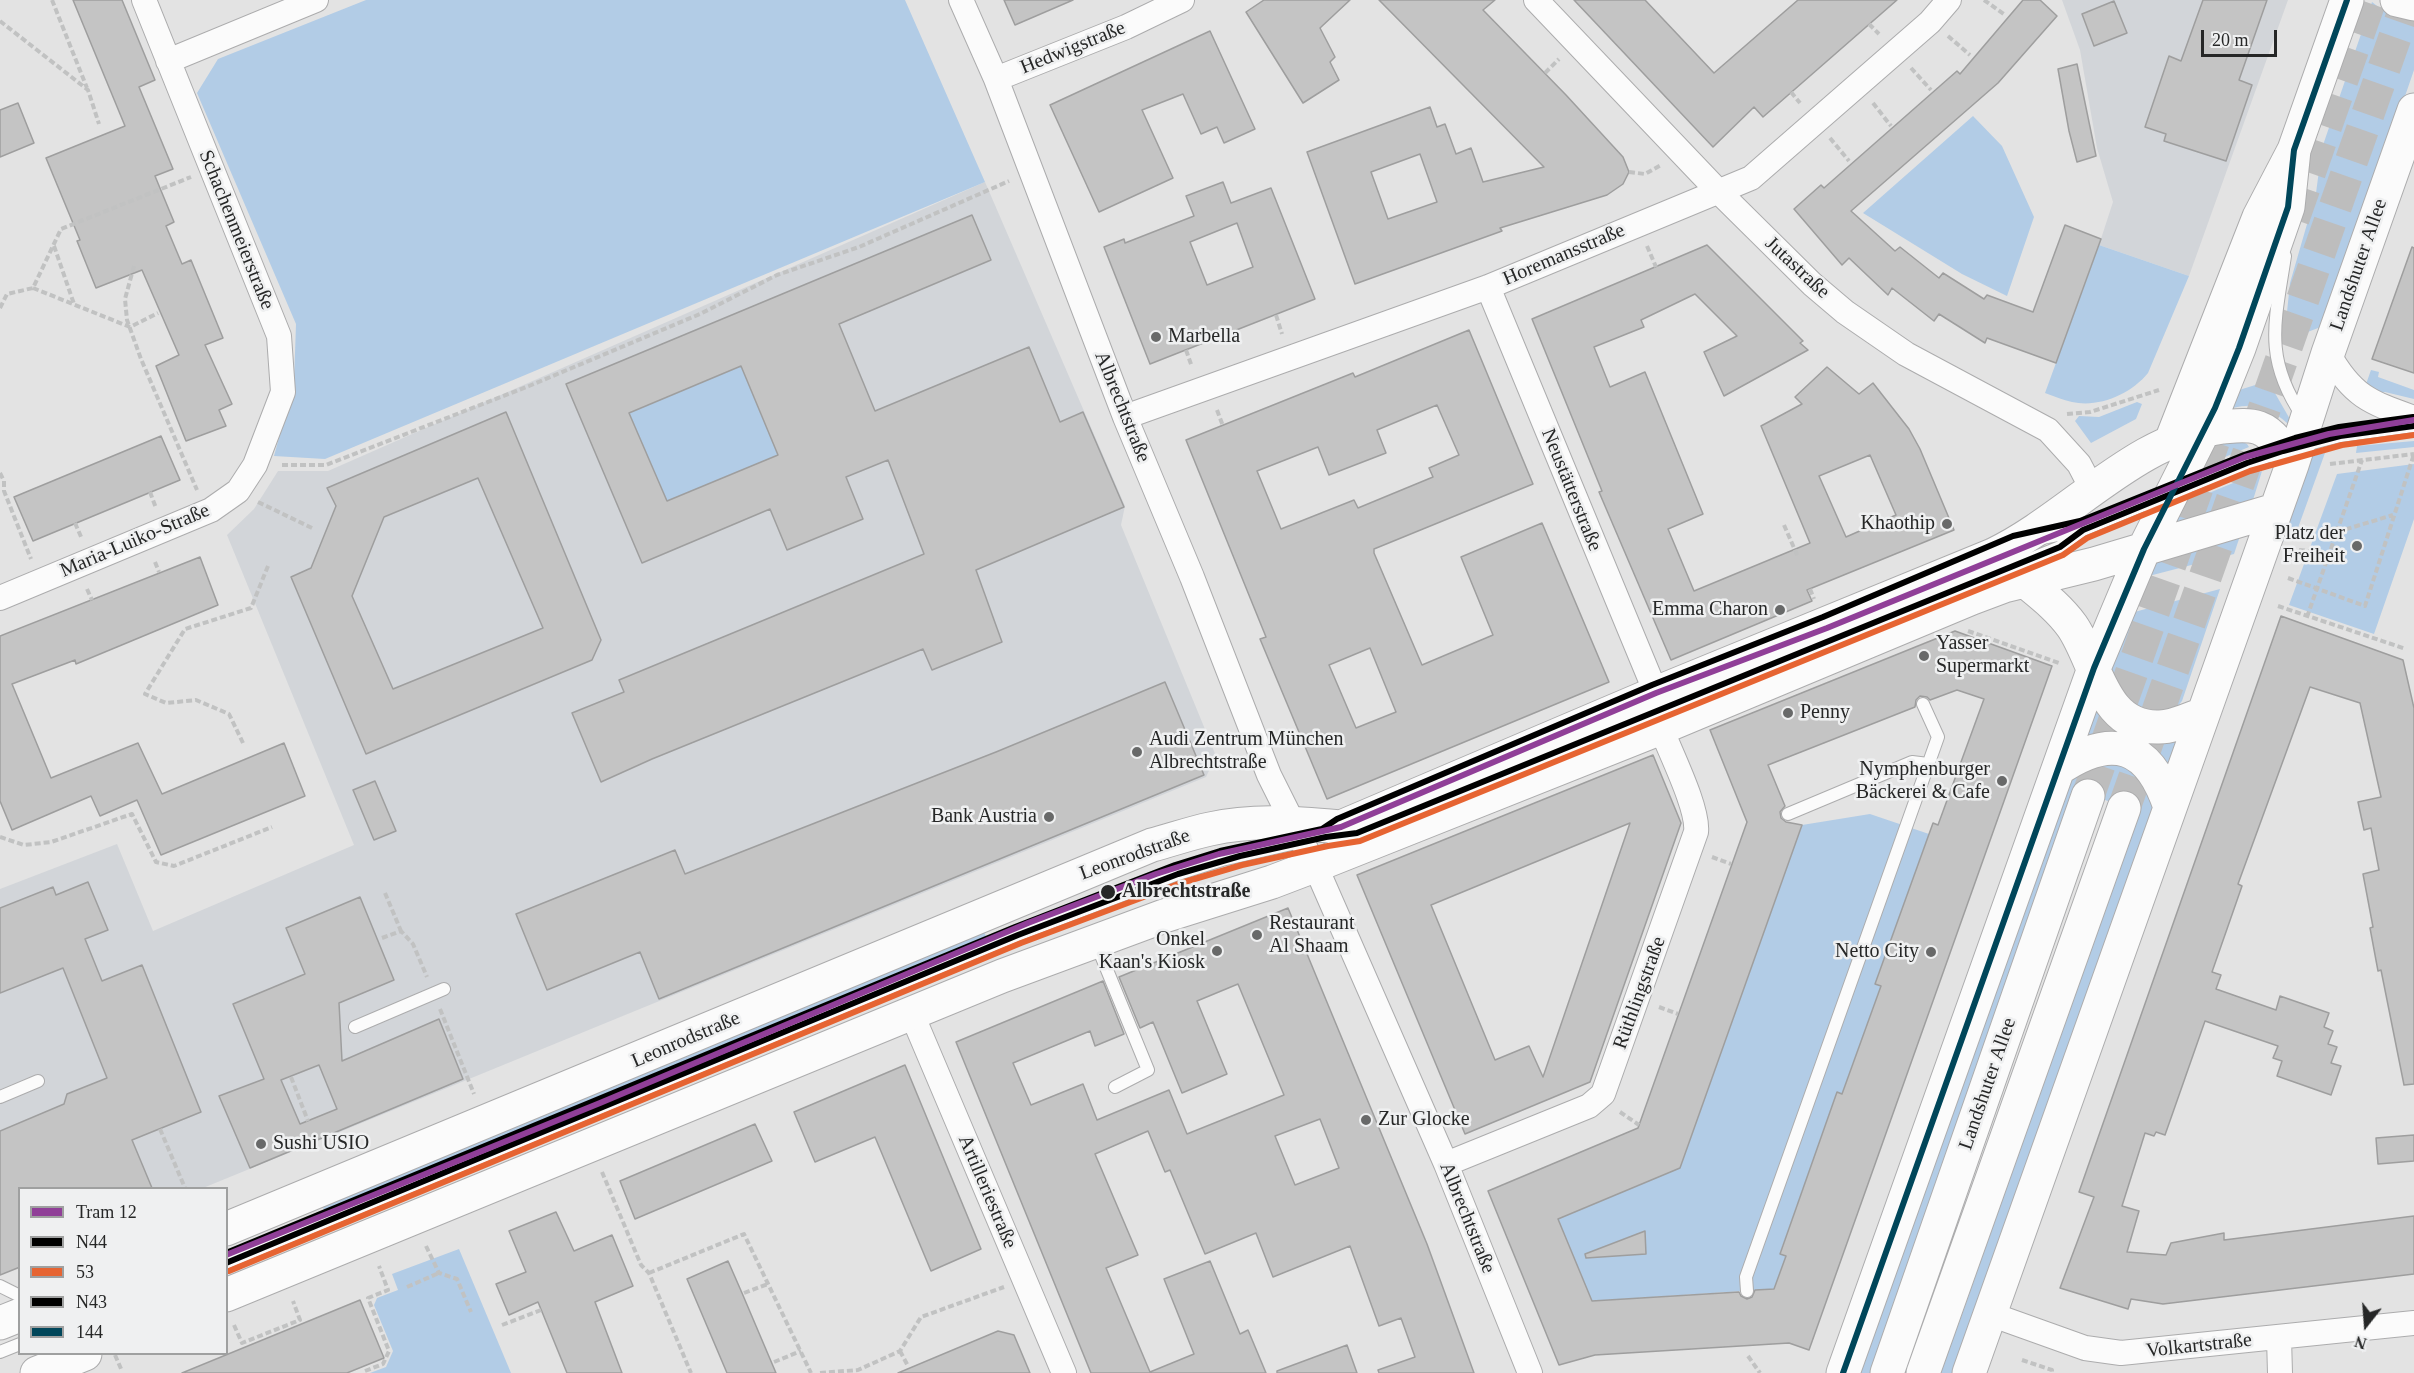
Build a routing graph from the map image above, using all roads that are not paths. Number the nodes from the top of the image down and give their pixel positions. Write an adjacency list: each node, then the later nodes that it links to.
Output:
1 (144, 0): 10 (street, Schachenmeierstraße)
2 (316, 0): 10 (street)
3 (961, 0): 11 (street, Albrechtstraße)
4 (1182, 0): 11 (street, Hedwigstraße)
5 (1536, 0): 14 (street, Jutastraße)
6 (1949, 0): 14 (street, Horemansstraße)
7 (2347, 0): 13 (main road, Landshuter Allee)
8 (2397, 0): 9 (main road)
9 (2414, 4)
10 (168, 61): 24 (street, Schachenmeierstraße)
11 (996, 79): 18 (street, Albrechtstraße)
12 (2414, 110): 17 (main road, Landshuter Allee)
13 (2294, 150): 15 (main road, Landshuter Allee); 22 (main road, Landshuter Allee)
14 (1718, 191): 16 (street, Horemansstraße); 25 (street, Jutastraße)
15 (2288, 207): 21 (main road, Landshuter Allee); 23 (lane, Landshuter Allee)
16 (1488, 287): 18 (street, Horemansstraße); 34 (street, Neustätterstraße)
17 (2328, 353): 19 (street); 23 (main road, Landshuter Allee)
18 (1125, 417): 44 (street, Albrechtstraße)
19 (2414, 418)
20 (2414, 426): 23 (lane)
21 (2202, 430): 22 (main road, Leonrodstraße); 23 (main road, Leonrodstraße); 26 (main road, Landshuter Allee)
22 (2170, 444): 25 (main road, Leonrodstraße)
23 (2300, 445): 26 (lane); 27 (main road)
24 (255, 465): 32 (street, Maria-Luiko-Straße)
25 (2092, 489): 29 (main road, Leonrodstraße)
26 (2170, 494): 28 (lane); 30 (main road, Landshuter Allee)
27 (2276, 510): 30 (main road, Leonrodstraße); 36 (main road)
28 (2084, 530): 29 (lane); 44 (lane)
29 (2017, 544): 34 (main road, Leonrodstraße)
30 (2144, 549): 31 (main road, Leonrodstraße); 33 (main road, Landshuter Allee)
31 (2025, 581): 33 (main road); 37 (main road, Leonrodstraße)
32 (0, 598)
33 (2094, 668): 36 (main road); 39 (main road, Landshuter Allee)
34 (1656, 693): 44 (main road, Leonrodstraße)
35 (1923, 704): 38 (lane)
36 (2203, 714): 41 (main road)
37 (1661, 728): 44 (main road, Leonrodstraße); 52 (street, Rüthlingstraße)
38 (1928, 764): 43 (lane); 56 (lane)
39 (2058, 769): 41 (main road); 70 (main road, Landshuter Allee)
40 (2088, 796): 71 (main road, Landshuter Allee)
41 (2170, 807): 59 (main road)
42 (2124, 808): 72 (main road, Landshuter Allee)
43 (1788, 814)
44 (1315, 839): 45 (main road, Leonrodstraße); 52 (street, Albrechtstraße); 53 (main road, Leonrodstraße); 54 (lane)
45 (1095, 942): 47 (main road, Leonrodstraße); 50 (lane)
46 (444, 989): 48 (lane)
47 (911, 1012): 58 (main road, Leonrodstraße); 68 (street, Artilleriestraße)
48 (355, 1027)
49 (38, 1081): 51 (lane)
50 (1115, 1087)
51 (0, 1097)
52 (1446, 1164): 69 (street, Albrechtstraße)
53 (228, 1228)
54 (228, 1262)
55 (0, 1286): 57 (lane)
56 (1747, 1291)
57 (18, 1295)
58 (230, 1310)
59 (1990, 1314): 63 (street, Volkartstraße); 73 (main road)
60 (18, 1316): 61 (main road)
61 (0, 1323)
62 (2414, 1323): 63 (street, Volkartstraße)
63 (2279, 1338): 74 (street)
64 (18, 1345): 65 (lane)
65 (0, 1352)
66 (71, 1360): 67 (main road)
67 (37, 1373)
68 (1064, 1373)
69 (1530, 1373)
70 (1843, 1373)
71 (1887, 1373)
72 (1923, 1373)
73 (1969, 1373)
74 (2280, 1373)

